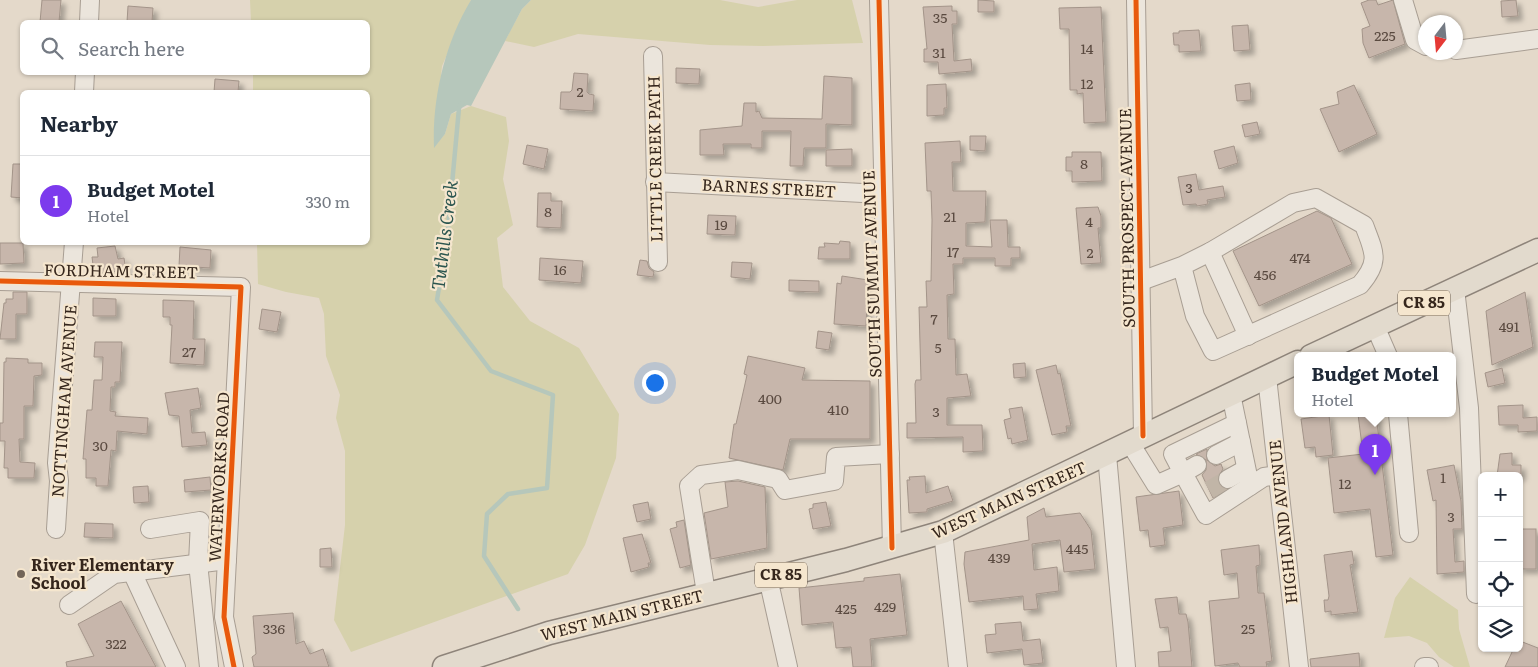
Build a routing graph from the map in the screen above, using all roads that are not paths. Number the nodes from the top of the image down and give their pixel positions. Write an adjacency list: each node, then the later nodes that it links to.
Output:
1 (90, 0): 5 (street)
2 (879, 0): 13 (street, SOUTH SUMMIT AVENUE)
3 (1136, 0): 20 (street, SOUTH PROSPECT AVENUE)
4 (1403, 0): 7 (street)
5 (89, 20)
6 (1538, 39): 8 (street)
7 (1418, 42)
8 (1463, 49)
9 (653, 56): 12 (street, LITTLE CREEK PATH)
10 (85, 75): 11 (street)
11 (84, 90)
12 (655, 182): 13 (street, BARNES STREET); 17 (street, LITTLE CREEK PATH)
13 (882, 194): 35 (street, SOUTH SUMMIT AVENUE)
14 (74, 245): 21 (street, NOTTINGHAM AVENUE)
15 (1538, 250): 23 (main road, CR 85)
16 (1210, 252): 18 (street); 25 (street); 25 (street)
17 (658, 262)
18 (1182, 266): 20 (street); 25 (street)
19 (0, 281): 21 (street, FORDHAM STREET)
20 (1141, 281): 33 (street, SOUTH PROSPECT AVENUE)
21 (72, 283): 22 (street, FORDHAM STREET); 43 (street, NOTTINGHAM AVENUE)
22 (241, 287): 48 (street, WATERWORKS ROAD)
23 (1454, 289): 24 (main road, CR 85); 53 (street)
24 (1375, 326): 26 (main road, CR 85); 27 (street)
25 (1248, 336)
26 (1319, 352)
27 (1386, 352)
28 (1294, 364): 29 (main road, WEST MAIN STREET / CR 85)
29 (1267, 377): 30 (main road, WEST MAIN STREET / CR 85); 40 (street, HIGHLAND AVENUE)
30 (1230, 394): 32 (street); 33 (main road, WEST MAIN STREET / CR 85)
31 (1398, 417): 46 (street)
32 (1237, 424): 34 (street); 38 (street)
33 (1136, 440): 36 (main road, WEST MAIN STREET / CR 85); 38 (street)
34 (1241, 442): 37 (street); 39 (street)
35 (890, 454): 47 (street, SOUTH SUMMIT AVENUE); 52 (street)
36 (1107, 455): 45 (main road, WEST MAIN STREET / CR 85); 61 (street)
37 (1216, 455)
38 (1190, 469): 42 (street)
39 (1246, 469): 41 (street); 42 (street)
40 (1278, 475): 42 (street); 62 (street, HIGHLAND AVENUE)
41 (1228, 479)
42 (1250, 486)
43 (56, 529)
44 (150, 529): 49 (street)
45 (942, 532): 47 (main road, WEST MAIN STREET / CR 85); 60 (street)
46 (1409, 533)
47 (892, 548): 51 (main road, WEST MAIN STREET / CR 85)
48 (227, 560): 49 (street); 57 (street, WATERWORKS ROAD)
49 (198, 563): 50 (street); 56 (street)
50 (132, 572): 54 (street); 55 (street)
51 (768, 578): 52 (main road, WEST MAIN STREET / CR 85); 59 (street)
52 (706, 594): 58 (main road, WEST MAIN STREET / CR 85)
53 (1476, 594)
54 (69, 605)
55 (176, 667)
56 (209, 667)
57 (234, 667)
58 (444, 667)
59 (788, 667)
60 (958, 667)
61 (1126, 667)
62 (1299, 667)
63 (1424, 667): 64 (street)
64 (1429, 667)

